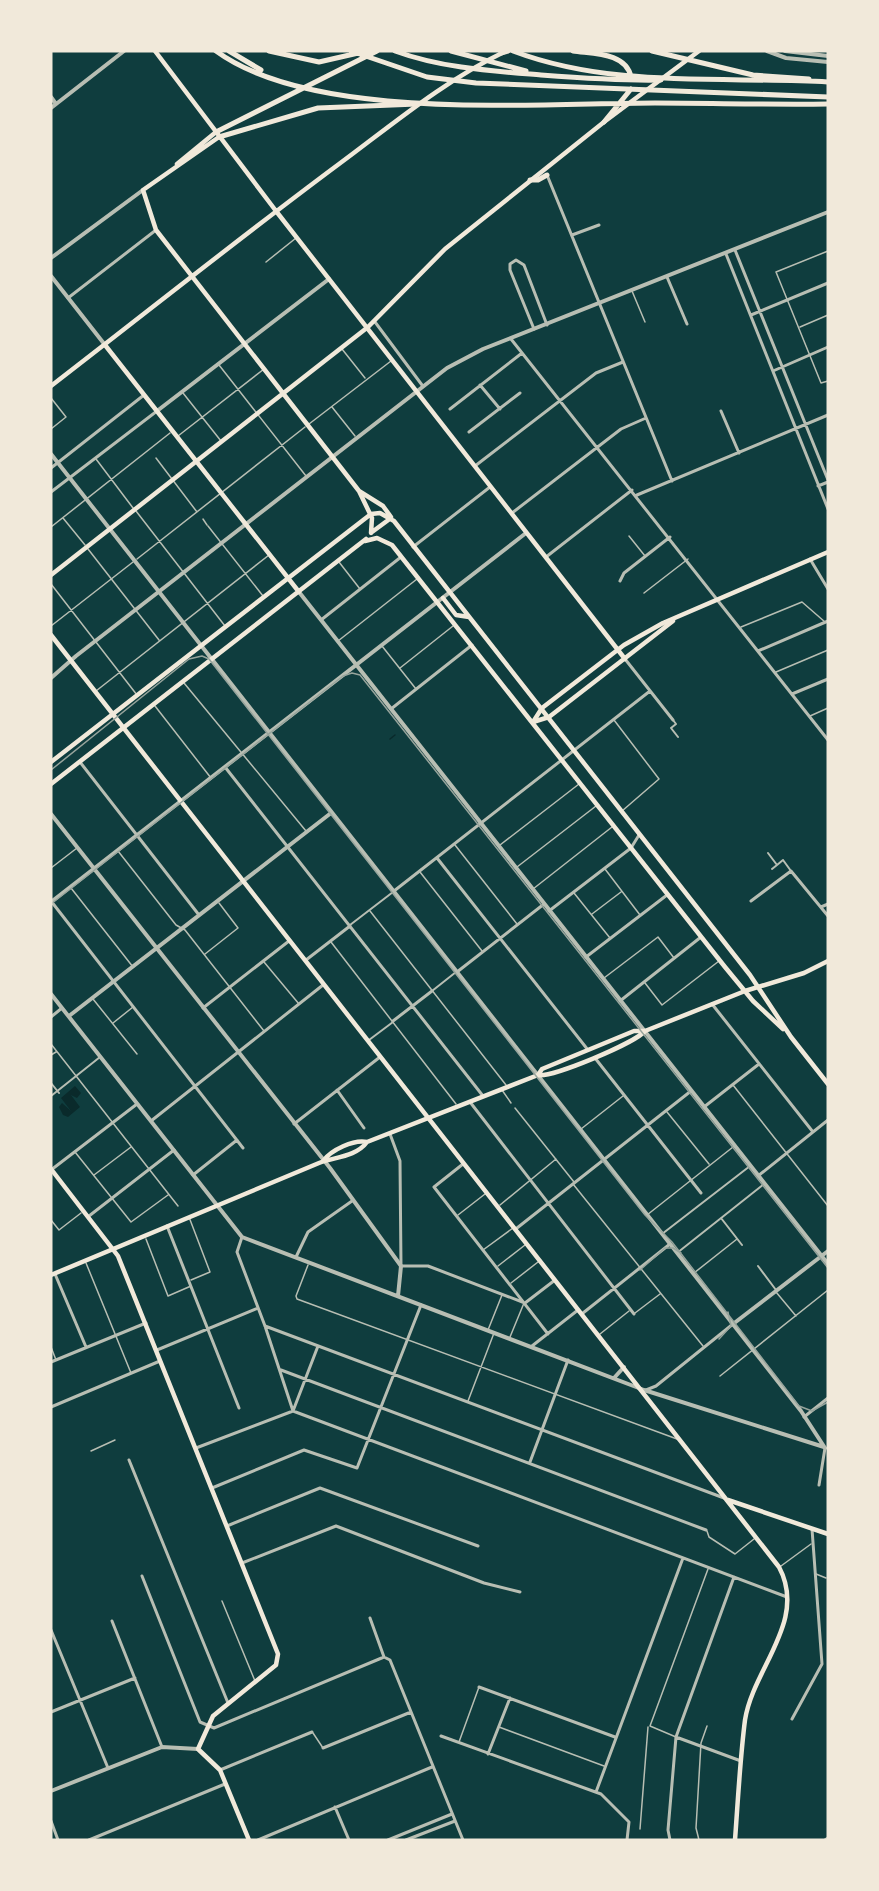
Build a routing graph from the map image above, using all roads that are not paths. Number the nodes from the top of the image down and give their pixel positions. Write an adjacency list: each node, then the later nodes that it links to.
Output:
1 (124, 51): 30 (street)
2 (155, 51): 34 (main road)
3 (216, 51): 23 (highway)
4 (229, 51): 23 (highway)
5 (269, 51): 20 (highway)
6 (274, 51): 20 (highway)
7 (367, 51): 18 (highway)
8 (377, 51): 34 (highway)
9 (395, 51): 22 (highway)
10 (451, 51): 22 (highway)
11 (513, 51): 24 (highway)
12 (573, 51): 33 (highway)
13 (652, 51): 25 (highway)
14 (699, 51): 33 (main road)
15 (767, 51): 21 (street)
16 (785, 51): 19 (street)
17 (505, 52): 38 (main road)
18 (350, 54): 20 (highway); 28 (highway)
19 (828, 56)
20 (294, 58)
21 (828, 62)
22 (548, 76): 24 (highway)
23 (276, 79): 29 (highway)
24 (684, 80): 25 (highway)
25 (813, 81): 26 (highway)
26 (828, 82)
27 (51, 97): 30 (street)
28 (828, 97)
29 (436, 103): 31 (highway); 34 (highway)
30 (56, 104): 32 (street)
31 (828, 104)
32 (51, 108)
33 (604, 122): 36 (main road)
34 (218, 135): 37 (main road); 38 (main road)
35 (547, 175): 36 (highway); 42 (street)
36 (530, 180): 61 (main road)
37 (143, 190): 41 (main road); 47 (street)
38 (276, 211): 43 (main road); 50 (main road)
39 (828, 212): 44 (street)
40 (599, 225): 42 (street)
41 (156, 230): 50 (main road); 55 (street)
42 (572, 235): 57 (street)
43 (297, 237): 48 (lane); 52 (main road)
44 (735, 250): 46 (street); 58 (street)
45 (828, 250): 56 (lane)
46 (726, 254): 51 (street); 59 (street)
47 (51, 258)
48 (266, 262)
49 (51, 276): 55 (street)
50 (192, 276): 69 (main road); 70 (main road)
51 (667, 277): 54 (street); 63 (street)
52 (329, 279): 65 (main road); 69 (street)
53 (828, 283): 56 (street)
54 (632, 290): 57 (street); 62 (lane)
55 (68, 298): 70 (street)
56 (788, 300): 58 (street); 66 (lane)
57 (599, 303): 64 (street); 76 (street)
58 (760, 312): 59 (street); 78 (street)
59 (751, 315): 80 (street)
60 (828, 315): 66 (lane)
61 (375, 322): 65 (main road); 83 (street)
62 (645, 322)
63 (687, 324)
64 (547, 325): 67 (street); 67 (street)
65 (368, 327): 72 (main road); 75 (main road)
66 (799, 327): 74 (lane)
67 (534, 330): 68 (street)
68 (511, 339): 73 (street); 83 (street)
69 (245, 344): 77 (street); 79 (main road)
70 (105, 345): 85 (main road); 91 (main road)
71 (828, 347): 74 (street)
72 (341, 348): 81 (lane); 89 (main road)
73 (522, 352): 84 (street); 93 (street)
74 (810, 355): 78 (street); 82 (lane)
75 (392, 360): 81 (lane); 87 (main road)
76 (623, 362): 93 (street); 102 (street)
77 (219, 364): 86 (lane); 88 (street)
78 (783, 367): 80 (street); 103 (street)
79 (264, 368): 86 (lane); 89 (main road)
80 (773, 371): 105 (street)
81 (366, 380): 94 (lane)
82 (828, 381)
83 (422, 385): 87 (street)
84 (480, 385): 95 (street); 96 (street)
85 (51, 387)
86 (238, 389): 99 (lane); 101 (lane)
87 (416, 390): 110 (street); 121 (main road)
88 (183, 393): 97 (street); 101 (lane)
89 (283, 393): 99 (main road); 104 (main road)
90 (520, 393): 96 (street)
91 (144, 395): 97 (main road); 120 (street)
92 (51, 398): 106 (lane)
93 (560, 400): 113 (street); 121 (street)
94 (332, 406): 104 (lane); 110 (lane)
95 (450, 409)
96 (500, 409): 108 (street)
97 (157, 411): 107 (main road); 117 (street)
98 (721, 411): 114 (street)
99 (257, 414): 111 (main road); 112 (lane)
100 (828, 415): 103 (street)
101 (202, 417): 109 (lane); 111 (lane)
102 (646, 418): 113 (street); 127 (street)
103 (806, 424): 105 (street); 128 (street)
104 (307, 425): 112 (lane); 116 (main road)
105 (796, 428): 114 (street); 130 (street)
106 (51, 429)
107 (173, 431): 109 (main road); 125 (lane)
108 (469, 432)
109 (177, 437): 119 (main road)
110 (356, 437): 116 (street)
111 (221, 442): 119 (main road)
112 (282, 445): 123 (lane); 134 (lane)
113 (597, 447): 131 (street); 140 (street)
114 (739, 453): 127 (street)
115 (51, 454): 120 (street)
116 (331, 457): 123 (street); 132 (main road)
117 (95, 458): 124 (street); 125 (lane)
118 (156, 458): 126 (lane)
119 (196, 461): 126 (main road); 134 (main road)
120 (57, 463): 122 (street); 124 (street)
121 (475, 466): 129 (main road)
122 (51, 468)
123 (306, 476): 145 (street)
124 (69, 478): 133 (street); 136 (street)
125 (111, 480): 136 (lane); 138 (lane)
126 (173, 480): 138 (main road); 139 (lane)
127 (672, 481): 135 (street)
128 (828, 481): 130 (street)
129 (491, 486): 140 (main road); 155 (street)
130 (818, 486): 137 (street)
131 (632, 489): 135 (street); 161 (street)
132 (359, 491): 141 (main road); 143 (main road)
133 (51, 492)
134 (221, 493): 139 (lane); 145 (main road)
135 (637, 495): 151 (street)
136 (86, 499): 142 (lane); 147 (street)
137 (828, 509)
138 (135, 510): 147 (main road); 152 (lane)
139 (197, 512): 152 (lane)
140 (512, 513): 149 (main road)
141 (371, 514): 143 (main road); 148 (main road); 169 (main road)
142 (63, 518): 146 (lane); 156 (lane)
143 (391, 518): 148 (main road); 155 (main road)
144 (203, 519): 154 (lane)
145 (245, 524): 154 (street); 158 (main road)
146 (51, 527)
147 (110, 529): 156 (main road); 164 (street)
148 (371, 532): 153 (main road)
149 (526, 532): 161 (main road); 178 (street)
150 (629, 536): 159 (lane)
151 (670, 537): 159 (street); 163 (street)
152 (159, 541): 164 (lane); 166 (lane)
153 (364, 541): 160 (main road); 165 (main road)
154 (221, 543): 166 (street); 167 (lane)
155 (413, 547): 178 (main road)
156 (87, 548): 168 (main road); 171 (lane)
157 (828, 552): 162 (main road)
158 (269, 554): 167 (lane); 169 (main road)
159 (645, 556): 172 (street)
160 (401, 557): 170 (main road); 174 (street)
161 (546, 557): 203 (main road)
162 (810, 559): 175 (street); 182 (main road)
163 (688, 560): 179 (lane); 182 (street)
164 (134, 561): 171 (lane); 176 (street)
165 (338, 562): 174 (lane); 177 (main road)
166 (183, 572): 176 (street); 184 (lane)
167 (245, 574): 180 (lane); 184 (lane)
168 (51, 575)
169 (288, 578): 177 (main road); 180 (main road)
170 (418, 578): 183 (main road); 199 (lane)
171 (110, 579): 185 (lane); 186 (lane)
172 (620, 581)
173 (51, 584): 185 (lane)
174 (360, 589): 189 (street)
175 (828, 589)
176 (159, 592): 186 (street); 191 (street)
177 (299, 592): 189 (street); 207 (main road)
178 (450, 592): 181 (street); 187 (main road)
179 (644, 593)
180 (264, 597): 194 (main road)
181 (443, 598): 183 (street); 187 (main road)
182 (717, 598): 188 (main road); 195 (street)
183 (437, 602): 192 (main road); 200 (street)
184 (207, 603): 191 (lane); 194 (lane)
185 (71, 610): 193 (lane); 197 (lane)
186 (136, 610): 197 (street); 198 (lane)
187 (469, 617): 222 (main road)
188 (677, 618): 203 (main road); 206 (main road)
189 (321, 620): 199 (street)
190 (827, 622): 195 (lane); 205 (street)
191 (183, 623): 198 (lane); 202 (street)
192 (456, 624): 201 (main road); 210 (lane)
193 (51, 626)
194 (225, 627): 202 (main road)
195 (740, 627): 205 (street)
196 (51, 635): 208 (main road)
197 (95, 641): 208 (street); 211 (lane)
198 (160, 641): 211 (lane)
199 (337, 641): 209 (street)
200 (382, 645): 209 (street); 210 (lane)
201 (473, 645): 216 (street); 230 (main road)
202 (201, 646): 207 (street); 220 (main road)
203 (617, 649): 206 (main road); 222 (main road)
204 (828, 650): 212 (lane)
205 (758, 651): 212 (street)
206 (625, 659): 218 (street); 227 (main road)
207 (212, 660): 215 (main road); 232 (street)
208 (73, 662): 213 (street); 217 (main road)
209 (356, 665): 224 (street); 232 (street)
210 (400, 668): 216 (lane)
211 (120, 672): 217 (lane); 220 (lane)
212 (775, 673): 219 (street)
213 (51, 678)
214 (828, 679): 219 (street)
215 (184, 682): 221 (main road); 236 (lane)
216 (416, 689): 224 (street)
217 (95, 691): 225 (main road)
218 (650, 691): 228 (street); 229 (street)
219 (792, 694): 226 (street)
220 (138, 695): 225 (main road)
221 (154, 705): 231 (main road); 241 (lane)
222 (542, 708): 227 (main road); 230 (main road)
223 (828, 708): 226 (lane)
224 (391, 709): 249 (street)
225 (113, 714): 231 (main road); 238 (main road)
226 (809, 716): 234 (street)
227 (549, 717): 230 (main road); 235 (main road)
228 (613, 719): 235 (street); 246 (lane)
229 (673, 720): 233 (street)
230 (532, 722): 237 (main road)
231 (124, 728): 239 (main road); 244 (main road)
232 (269, 733): 236 (street); 247 (street)
233 (678, 737)
234 (828, 739)
235 (574, 750): 237 (street); 246 (main road)
236 (243, 753): 240 (street); 251 (lane)
237 (562, 760): 242 (main road); 249 (street)
238 (51, 762)
239 (80, 762): 243 (main road); 253 (street)
240 (225, 767): 241 (street); 255 (street)
241 (211, 778): 244 (street)
242 (580, 783): 245 (main road); 256 (lane)
243 (51, 784)
244 (181, 801): 253 (street); 270 (main road)
245 (597, 805): 250 (main road); 264 (lane)
246 (621, 811): 252 (main road)
247 (331, 813): 251 (street); 274 (street)
248 (51, 814): 257 (street)
249 (481, 824): 254 (street); 256 (street)
250 (614, 826): 258 (main road); 272 (lane)
251 (306, 831): 255 (street)
252 (639, 834): 258 (street); 312 (main road)
253 (137, 835): 259 (street); 285 (street)
254 (454, 844): 261 (street); 289 (lane)
255 (287, 846): 270 (street); 290 (street)
256 (499, 846): 264 (street)
257 (77, 847): 263 (lane); 265 (street)
258 (631, 848): 266 (street); 276 (main road)
259 (118, 850): 265 (street); 291 (lane)
260 (768, 853): 262 (street)
261 (437, 858): 268 (street); 293 (street)
262 (777, 865): 267 (street); 269 (street)
263 (51, 868)
264 (516, 868): 272 (street)
265 (94, 869): 271 (street); 297 (street)
266 (604, 869): 273 (lane); 275 (street)
267 (772, 869)
268 (420, 871): 274 (street); 298 (lane)
269 (791, 871): 279 (street); 282 (street)
270 (244, 881): 277 (street); 295 (main road)
271 (70, 887): 278 (street); 306 (lane)
272 (532, 889): 280 (street)
273 (622, 891): 286 (lane); 287 (lane)
274 (393, 892): 283 (street); 307 (street)
275 (573, 892): 284 (street); 286 (lane)
276 (667, 895): 287 (street); 292 (main road)
277 (217, 901): 285 (street); 299 (lane)
278 (51, 902): 309 (street)
279 (751, 902)
280 (544, 904): 284 (street); 289 (street)
281 (828, 904): 282 (street)
282 (821, 907): 288 (street)
283 (369, 910): 290 (street); 314 (lane)
284 (549, 911): 300 (street)
285 (199, 915): 291 (street)
286 (591, 915): 294 (lane)
287 (641, 915): 294 (street)
288 (828, 916)
289 (517, 925): 293 (street)
290 (350, 926): 296 (street); 322 (street)
291 (183, 928): 297 (street); 299 (lane)
292 (701, 937): 301 (street); 303 (main road)
293 (500, 938): 298 (street); 334 (street)
294 (610, 939): 300 (street)
295 (291, 940): 302 (main road); 304 (street)
296 (330, 941): 302 (street); 327 (lane)
297 (157, 949): 306 (street); 324 (street)
298 (482, 952): 307 (street)
299 (204, 954): 313 (lane)
300 (586, 957): 308 (street)
301 (674, 958): 308 (lane); 310 (street)
302 (306, 960): 311 (main road)
303 (720, 960): 310 (lane); 315 (main road)
304 (263, 961): 313 (street); 319 (lane)
305 (828, 961): 312 (main road)
306 (133, 967): 309 (street)
307 (457, 972): 314 (street); 343 (street)
308 (603, 979): 318 (street)
309 (114, 982): 317 (street); 321 (street)
310 (644, 982): 318 (street)
311 (325, 984): 319 (street); 332 (main road)
312 (759, 986): 315 (main road); 331 (main road)
313 (230, 987): 324 (street); 329 (lane)
314 (432, 991): 322 (street); 349 (lane)
315 (745, 991): 320 (main road); 331 (main road)
316 (51, 994): 323 (street)
317 (93, 998): 325 (street); 328 (lane)
318 (620, 1001): 330 (street)
319 (299, 1004): 329 (street)
320 (712, 1004): 330 (main road); 342 (street)
321 (133, 1006): 328 (lane); 348 (street)
322 (412, 1006): 327 (street); 355 (street)
323 (62, 1008): 325 (street); 326 (street)
324 (203, 1008): 336 (street)
325 (69, 1016): 340 (street)
326 (51, 1017)
327 (393, 1022): 332 (street); 360 (lane)
328 (112, 1023): 337 (lane)
329 (264, 1031): 336 (street)
330 (645, 1031): 334 (main road); 341 (main road); 352 (street)
331 (791, 1037): 347 (main road)
332 (369, 1040): 339 (main road)
333 (51, 1044): 335 (lane)
334 (588, 1050): 343 (main road)
335 (57, 1051): 338 (lane); 344 (lane)
336 (238, 1052): 348 (street); 368 (street)
337 (137, 1054)
338 (51, 1055)
339 (381, 1056): 351 (street); 364 (main road)
340 (100, 1057): 344 (street); 359 (street)
341 (594, 1057): 343 (main road); 356 (street)
342 (759, 1064): 346 (street); 372 (street)
343 (538, 1075): 349 (main road); 371 (street)
344 (76, 1076): 353 (street); 367 (lane)
345 (51, 1083): 353 (street)
346 (733, 1084): 361 (street); 380 (lane)
347 (828, 1084)
348 (195, 1086): 366 (street); 374 (street)
349 (507, 1086): 350 (main road)
350 (501, 1089): 355 (main road); 358 (lane)
351 (337, 1090): 368 (street); 370 (street)
352 (691, 1091): 361 (street); 363 (street)
353 (58, 1092): 354 (street)
354 (51, 1096)
355 (483, 1096): 357 (main road)
356 (623, 1096): 369 (street); 371 (lane)
357 (469, 1101): 360 (main road); 392 (street)
358 (511, 1103)
359 (137, 1104): 366 (street); 367 (street)
360 (457, 1106): 364 (main road)
361 (704, 1107): 375 (street)
362 (515, 1108): 381 (lane)
363 (666, 1111): 369 (street); 385 (lane)
364 (429, 1117): 373 (main road); 384 (main road)
365 (828, 1120): 372 (street)
366 (151, 1121): 378 (street)
367 (112, 1123): 376 (lane); 379 (street)
368 (294, 1124): 383 (street)
369 (647, 1126): 382 (street); 393 (street)
370 (364, 1128)
371 (580, 1130): 382 (street)
372 (813, 1132): 380 (street)
373 (390, 1133): 383 (main road); 433 (street)
374 (237, 1140): 377 (street); 390 (street)
375 (734, 1146): 385 (lane); 386 (street)
376 (132, 1147): 387 (lane); 389 (lane)
377 (243, 1148)
378 (174, 1150): 387 (street); 390 (street)
379 (75, 1152): 388 (street); 389 (lane)
380 (786, 1153): 391 (street); 406 (lane)
381 (556, 1159): 392 (lane); 394 (lane)
382 (604, 1160): 394 (street); 408 (street)
383 (323, 1161): 401 (street); 403 (main road)
384 (465, 1162): 396 (main road); 410 (street)
385 (710, 1166): 393 (lane)
386 (750, 1166): 391 (street); 400 (street)
387 (149, 1169): 398 (lane); 399 (street)
388 (51, 1170): 407 (main road)
389 (93, 1175): 399 (lane)
390 (193, 1175): 403 (street)
391 (758, 1176): 395 (street)
392 (530, 1180): 402 (street); 405 (lane)
393 (691, 1181): 397 (street); 408 (lane)
394 (574, 1183): 402 (street); 436 (lane)
395 (764, 1184): 412 (street); 427 (street)
396 (488, 1191): 405 (main road); 410 (lane)
397 (701, 1193): 400 (street)
398 (169, 1194): 399 (lane); 404 (lane)
399 (111, 1198): 409 (street)
400 (706, 1200): 416 (street)
401 (352, 1201): 428 (street); 433 (street)
402 (548, 1203): 415 (street); 443 (street)
403 (216, 1205): 411 (main road); 418 (street)
404 (178, 1206)
405 (499, 1206): 415 (main road)
406 (828, 1206)
407 (84, 1211): 409 (main road); 413 (lane)
408 (647, 1215): 416 (street)
409 (89, 1216): 423 (main road)
410 (457, 1216): 424 (street)
411 (189, 1217): 414 (main road); 440 (lane)
412 (721, 1218): 419 (street); 426 (street)
413 (51, 1220)
414 (167, 1226): 417 (main road); 440 (street)
415 (517, 1228): 420 (main road); 424 (lane)
416 (662, 1234): 421 (street)
417 (144, 1235): 423 (main road); 442 (lane)
418 (242, 1237): 428 (street); 451 (street)
419 (737, 1239): 422 (street); 438 (lane)
420 (528, 1243): 430 (main road); 435 (lane)
421 (670, 1244): 426 (street); 436 (street)
422 (742, 1245)
423 (113, 1248): 429 (main road); 456 (main road)
424 (483, 1250): 435 (street)
425 (828, 1251): 427 (street)
426 (677, 1253): 438 (street)
427 (821, 1256): 432 (street); 445 (street)
428 (296, 1257): 431 (street)
429 (85, 1260): 437 (main road); 464 (lane)
430 (542, 1260): 439 (main road); 441 (lane)
431 (309, 1262): 448 (street); 466 (lane)
432 (828, 1264)
433 (401, 1266): 447 (street); 448 (street)
434 (758, 1266): 445 (street)
435 (497, 1267): 441 (street)
436 (640, 1268): 443 (street); 446 (lane)
437 (52, 1273): 470 (street)
438 (693, 1274): 457 (street)
439 (556, 1279): 449 (street); 453 (main road)
440 (189, 1281): 442 (street)
441 (510, 1285): 449 (street)
442 (191, 1286): 459 (street)
443 (614, 1288): 452 (street); 453 (street)
444 (828, 1290): 455 (lane)
445 (776, 1291): 455 (lane); 457 (street)
446 (660, 1293): 454 (lane); 471 (lane)
447 (502, 1294): 449 (street); 460 (lane)
448 (398, 1296): 450 (street)
449 (525, 1303): 462 (street); 465 (lane)
450 (421, 1304): 460 (street); 466 (street)
451 (258, 1308): 458 (street); 459 (street)
452 (631, 1309): 454 (street); 463 (lane)
453 (581, 1311): 462 (street); 463 (main road)
454 (634, 1314)
455 (796, 1316): 473 (lane)
456 (146, 1323): 464 (street); 472 (main road)
457 (733, 1324): 471 (street); 473 (street)
458 (265, 1326): 467 (street); 480 (street)
459 (208, 1328): 472 (street); 492 (street)
460 (488, 1330): 461 (street)
461 (494, 1332): 465 (street); 479 (lane)
462 (548, 1334): 468 (street)
463 (599, 1334): 478 (main road)
464 (116, 1335): 470 (street); 481 (lane)
465 (510, 1338): 468 (street)
466 (407, 1340): 479 (lane); 482 (street)
467 (318, 1346): 482 (street); 485 (street)
468 (532, 1346): 475 (street)
469 (51, 1347): 474 (lane)
470 (86, 1347): 474 (street)
471 (704, 1347): 486 (street)
472 (157, 1350): 476 (main road)
473 (752, 1350): 483 (lane); 494 (street)
474 (56, 1360): 477 (street)
475 (568, 1360): 484 (street); 487 (street)
476 (162, 1361): 481 (street); 499 (main road)
477 (51, 1362)
478 (625, 1367): 484 (street); 486 (main road)
479 (481, 1368): 487 (lane); 489 (lane)
480 (280, 1370): 485 (street); 493 (street)
481 (132, 1373): 490 (street)
482 (395, 1373): 489 (street); 491 (street)
483 (720, 1376)
484 (614, 1378): 486 (street)
485 (306, 1379): 491 (street); 493 (street)
486 (644, 1390): 497 (main road); 500 (street)
487 (555, 1396): 495 (street); 497 (lane)
488 (828, 1398): 494 (street)
489 (468, 1401): 495 (street)
490 (51, 1407)
491 (381, 1407): 498 (street); 503 (street)
492 (239, 1408)
493 (293, 1411): 498 (street); 499 (street)
494 (804, 1417): 500 (street)
495 (543, 1429): 503 (street); 506 (street)
496 (115, 1440): 501 (lane)
497 (681, 1440): 506 (main road)
498 (369, 1441): 505 (street); 514 (street)
499 (196, 1448): 505 (main road)
500 (827, 1448): 504 (street)
501 (91, 1451)
502 (129, 1460): 534 (street)
503 (530, 1462): 509 (street)
504 (819, 1485)
505 (212, 1488): 507 (main road)
506 (728, 1500): 508 (main road); 511 (main road)
507 (227, 1526): 513 (street); 515 (main road)
508 (812, 1528): 510 (main road); 512 (street)
509 (706, 1530): 511 (lane)
510 (828, 1534)
511 (756, 1537): 516 (main road)
512 (812, 1544): 516 (lane); 518 (street)
513 (478, 1546)
514 (682, 1558): 517 (street); 544 (street)
515 (242, 1563): 522 (street); 530 (main road)
516 (779, 1567): 523 (main road)
517 (708, 1568): 520 (street); 541 (lane)
518 (815, 1574): 521 (lane); 537 (street)
519 (142, 1576): 538 (street)
520 (734, 1577): 523 (street); 545 (street)
521 (826, 1578)
522 (520, 1592)
523 (788, 1598): 552 (main road)
524 (222, 1601): 530 (lane)
525 (370, 1618): 528 (street)
526 (112, 1621): 529 (street)
527 (51, 1630): 533 (street)
528 (384, 1657): 536 (street); 538 (street)
529 (135, 1678): 533 (street); 547 (street)
530 (256, 1682): 534 (main road)
531 (479, 1687): 532 (street); 546 (lane)
532 (510, 1698): 540 (street); 544 (street)
533 (79, 1700): 535 (street); 555 (street)
534 (228, 1703): 538 (main road)
535 (51, 1712)
536 (411, 1712): 549 (street); 554 (street)
537 (792, 1719)
538 (207, 1724): 550 (main road)
539 (707, 1726): 548 (lane)
540 (499, 1727): 551 (street); 553 (lane)
541 (649, 1727): 545 (lane); 564 (lane)
542 (312, 1732): 549 (lane); 556 (street)
543 (441, 1736): 546 (street)
544 (615, 1737): 553 (street)
545 (676, 1737): 548 (street); 574 (street)
546 (458, 1743): 551 (street)
547 (162, 1747): 550 (street); 555 (street)
548 (702, 1747): 552 (street); 575 (lane)
549 (323, 1748)
550 (198, 1749): 556 (main road)
551 (488, 1754): 559 (street)
552 (741, 1761): 576 (main road)
553 (604, 1766): 559 (street)
554 (432, 1767): 560 (street); 561 (street)
555 (108, 1768): 558 (street)
556 (220, 1770): 557 (main road)
557 (225, 1784): 566 (street); 567 (main road)
558 (51, 1791)
559 (596, 1792): 573 (street)
560 (335, 1807): 568 (street); 569 (street)
561 (452, 1814): 562 (street); 570 (street)
562 (455, 1820): 571 (street); 572 (street)
563 (51, 1821): 565 (street)
564 (640, 1829)
565 (58, 1840)
566 (89, 1840)
567 (249, 1840)
568 (258, 1840)
569 (349, 1840)
570 (388, 1840)
571 (406, 1840)
572 (463, 1840)
573 (627, 1840)
574 (670, 1840)
575 (699, 1840)
576 (735, 1840)

